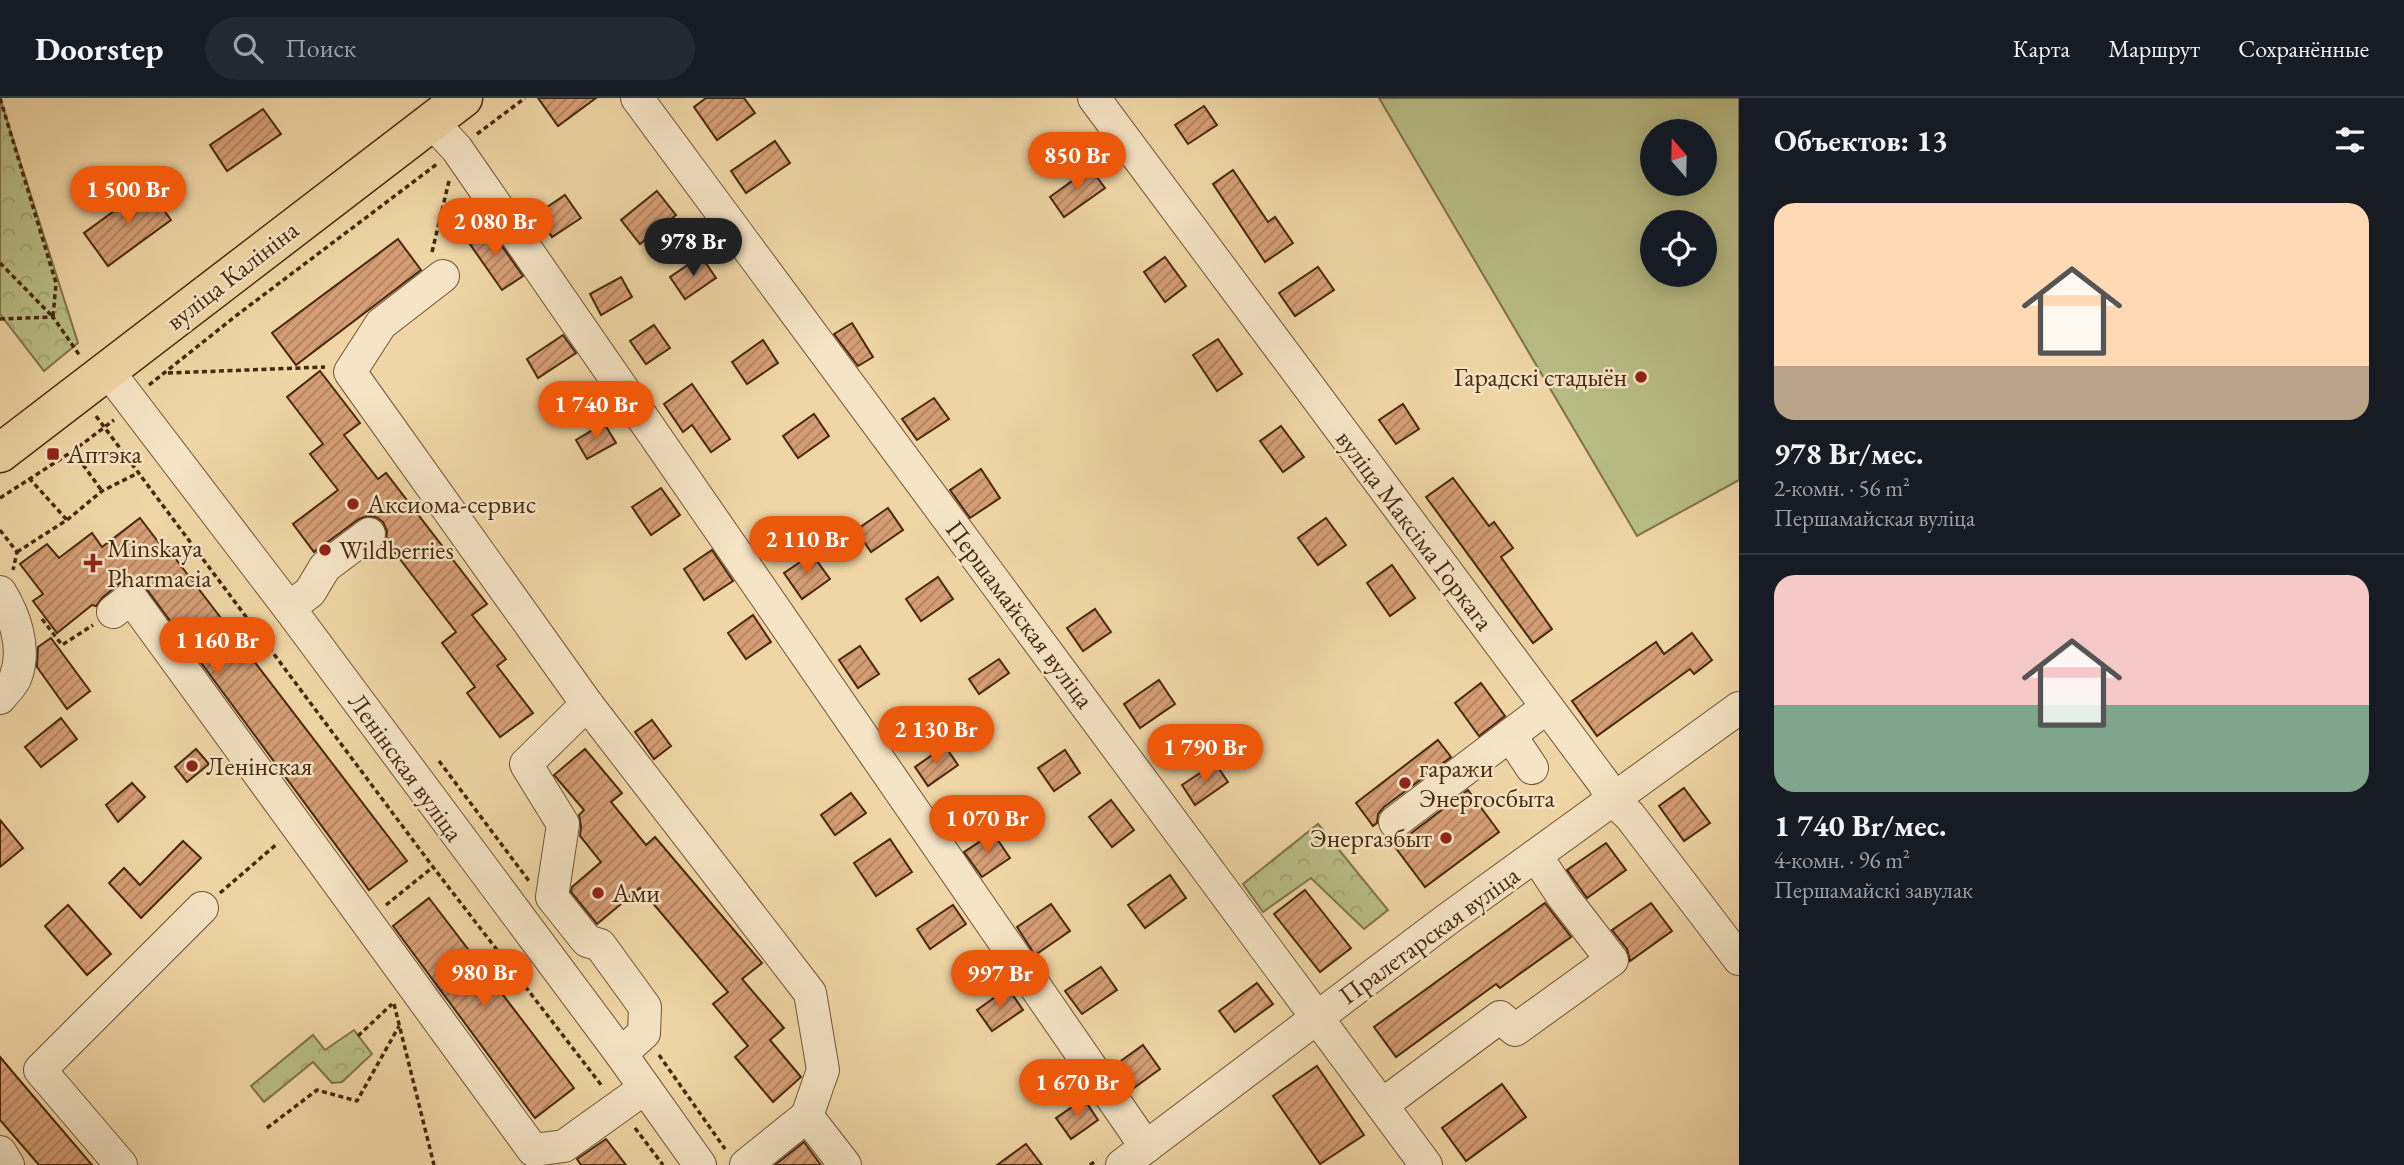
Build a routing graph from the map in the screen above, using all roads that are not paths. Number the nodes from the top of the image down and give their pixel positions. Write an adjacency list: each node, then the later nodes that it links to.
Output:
1 (463, 98): 4 (main road, вуліца Калініна)
2 (637, 98): 23 (street, Першамайская вуліца)
3 (1094, 98): 14 (street, вуліца Максіма Горкага)
4 (431, 121): 6 (main road, вуліца Калініна); 29 (street)
5 (432, 284): 13 (street)
6 (94, 364): 7 (main road, вуліца Калініна); 10 (street, Ленінская вуліца)
7 (0, 453)
8 (369, 534): 10 (street)
9 (6, 582): 12 (street)
10 (289, 608): 24 (street, Ленінская вуліца)
11 (113, 612): 30 (street)
12 (0, 698)
13 (587, 704): 24 (street); 27 (street)
14 (1546, 708): 16 (street); 18 (street, вуліца Максіма Горкага)
15 (1739, 708): 18 (street, Пралетарская вуліца)
16 (1510, 735): 17 (street); 19 (street)
17 (1532, 768)
18 (1613, 800): 20 (street, Пралетарская вуліца); 22 (street, вуліца Максіма Горкага)
19 (1395, 822)
20 (1536, 856): 23 (street, Пралетарская вуліца); 26 (street)
21 (202, 908): 32 (street)
22 (1739, 959)
23 (1317, 1017): 26 (street, Першамайская вуліца); 29 (street, Пралетарская вуліца)
24 (621, 1054): 25 (street, Ленінская вуліца)
25 (645, 1088): 30 (street); 33 (street, Ленінская вуліца)
26 (1382, 1105): 36 (street, Першамайская вуліца)
27 (807, 1116): 34 (street); 35 (street)
28 (0, 1152): 31 (street)
29 (1134, 1156)
30 (531, 1160)
31 (8, 1165)
32 (121, 1165)
33 (700, 1165)
34 (746, 1165)
35 (845, 1165)
36 (1426, 1165)

